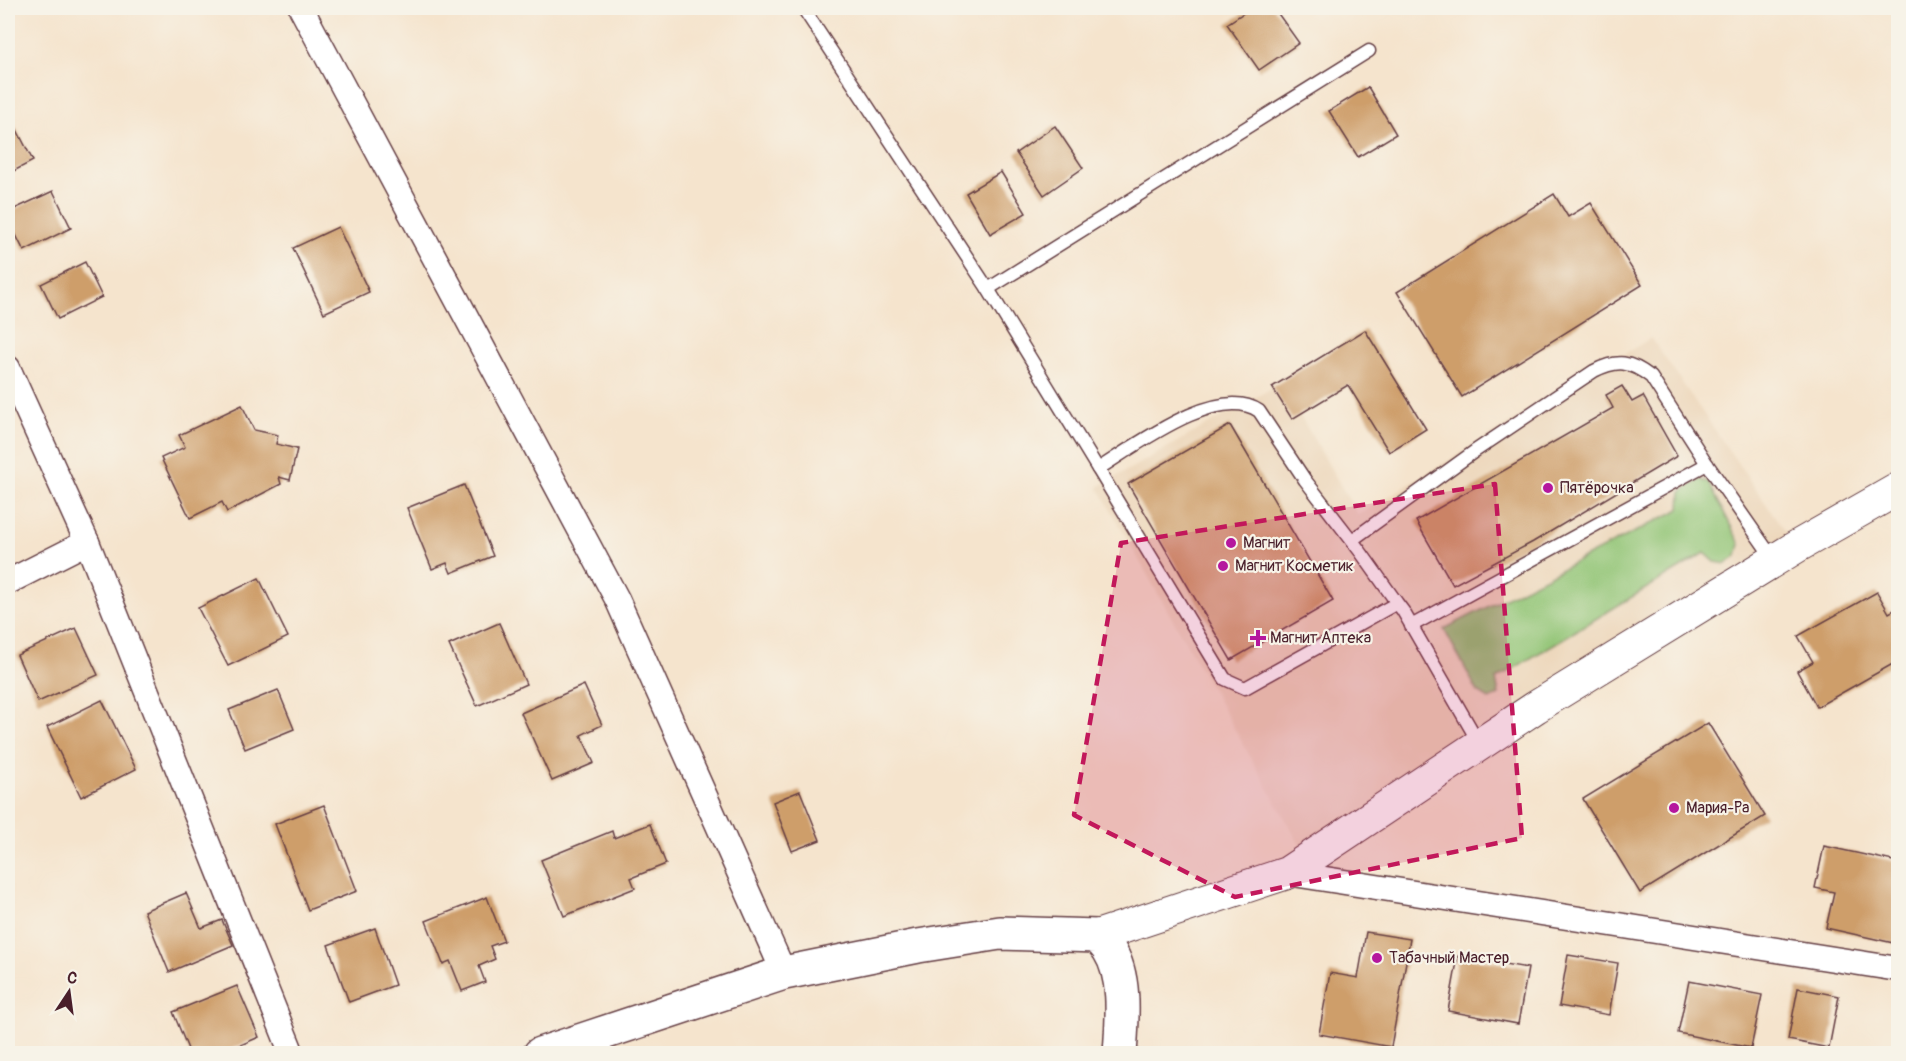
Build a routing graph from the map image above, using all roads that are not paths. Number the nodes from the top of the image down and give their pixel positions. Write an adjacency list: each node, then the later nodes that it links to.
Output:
1 (301, 8): 19 (street)
2 (802, 8): 4 (lane)
3 (1369, 51): 4 (lane)
4 (988, 289): 7 (lane)
5 (8, 368): 10 (street)
6 (1707, 464): 9 (lane); 11 (lane); 14 (lane)
7 (1098, 469): 9 (lane); 13 (lane)
8 (1899, 489): 11 (street)
9 (1352, 540): 13 (lane)
10 (87, 542): 12 (street); 20 (street)
11 (1775, 561): 15 (street)
12 (8, 582)
13 (1397, 603): 14 (lane)
14 (1411, 626): 15 (lane)
15 (1479, 743): 16 (street)
16 (1287, 873): 17 (street); 18 (street)
17 (1096, 936): 19 (main road); 22 (main road)
18 (1899, 969)
19 (784, 973): 21 (main road)
20 (292, 1053)
21 (540, 1053)
22 (1120, 1053)

